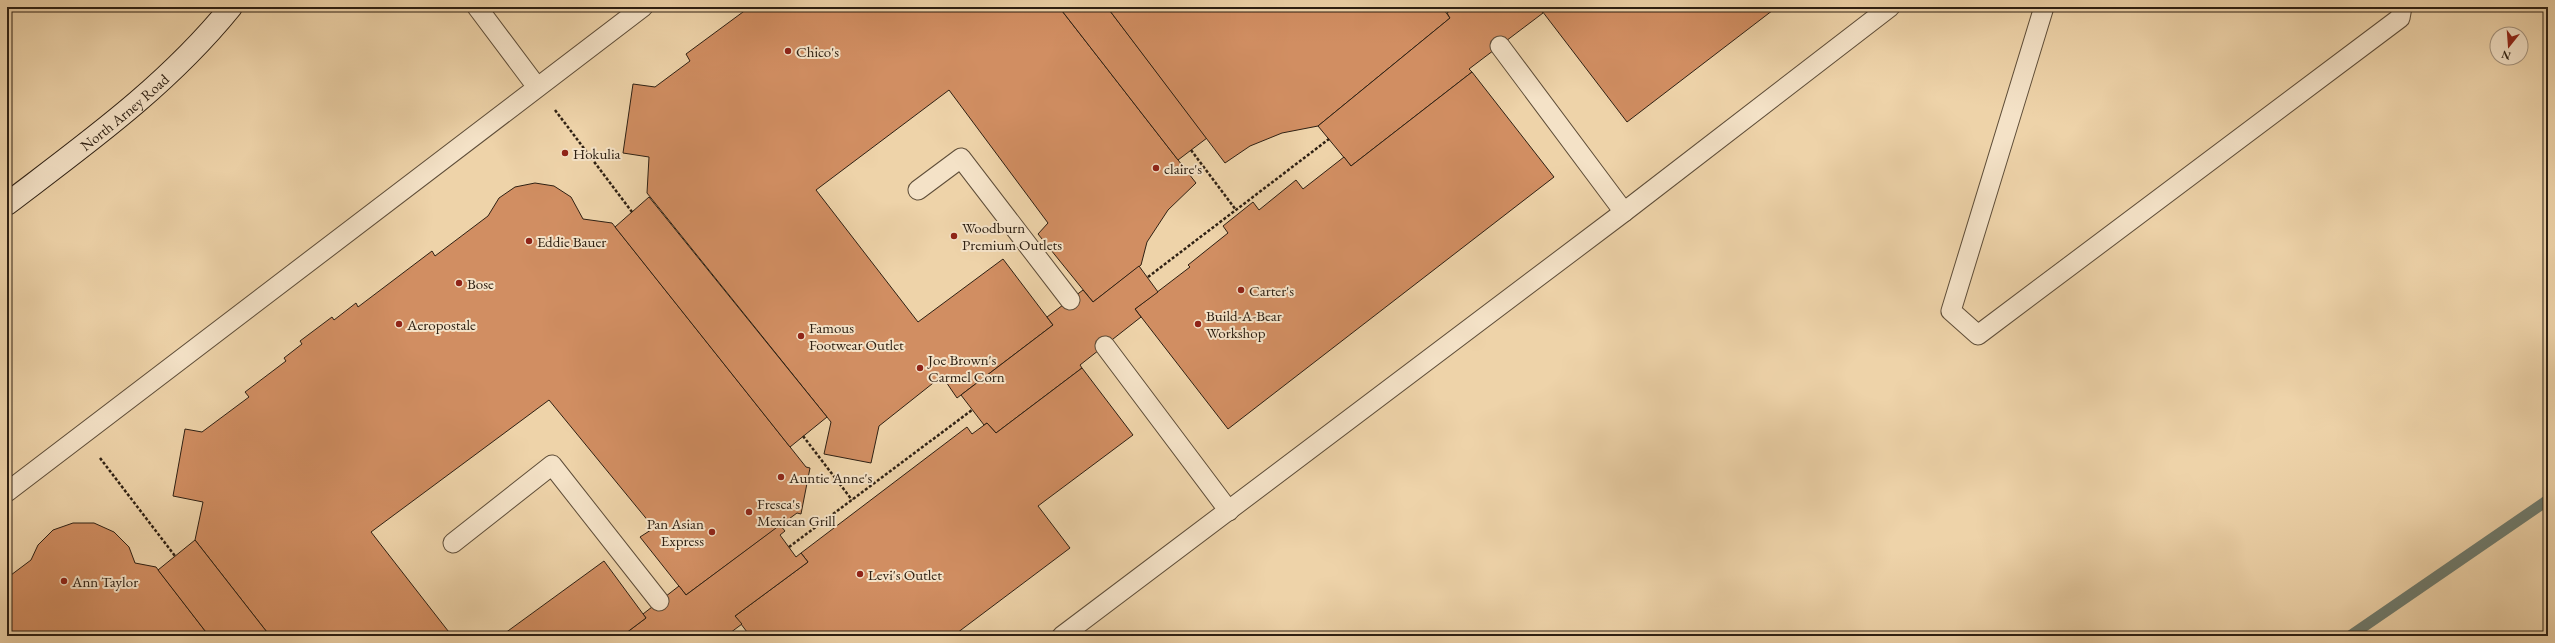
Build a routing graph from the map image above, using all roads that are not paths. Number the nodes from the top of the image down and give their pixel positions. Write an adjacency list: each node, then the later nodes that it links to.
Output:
1 (231, 7): 10 (main road, North Arney Road)
2 (476, 7): 8 (lane)
3 (643, 7): 8 (lane)
4 (1890, 7): 11 (lane)
5 (2044, 7): 6 (lane)
6 (2402, 7)
7 (1500, 46): 11 (lane)
8 (537, 87): 14 (lane)
9 (918, 190): 12 (lane)
10 (7, 204)
11 (1624, 212): 15 (lane)
12 (1070, 300)
13 (1105, 346): 15 (lane)
14 (7, 492)
15 (1230, 510): 18 (lane)
16 (453, 543): 17 (lane)
17 (659, 601)
18 (1062, 636)

